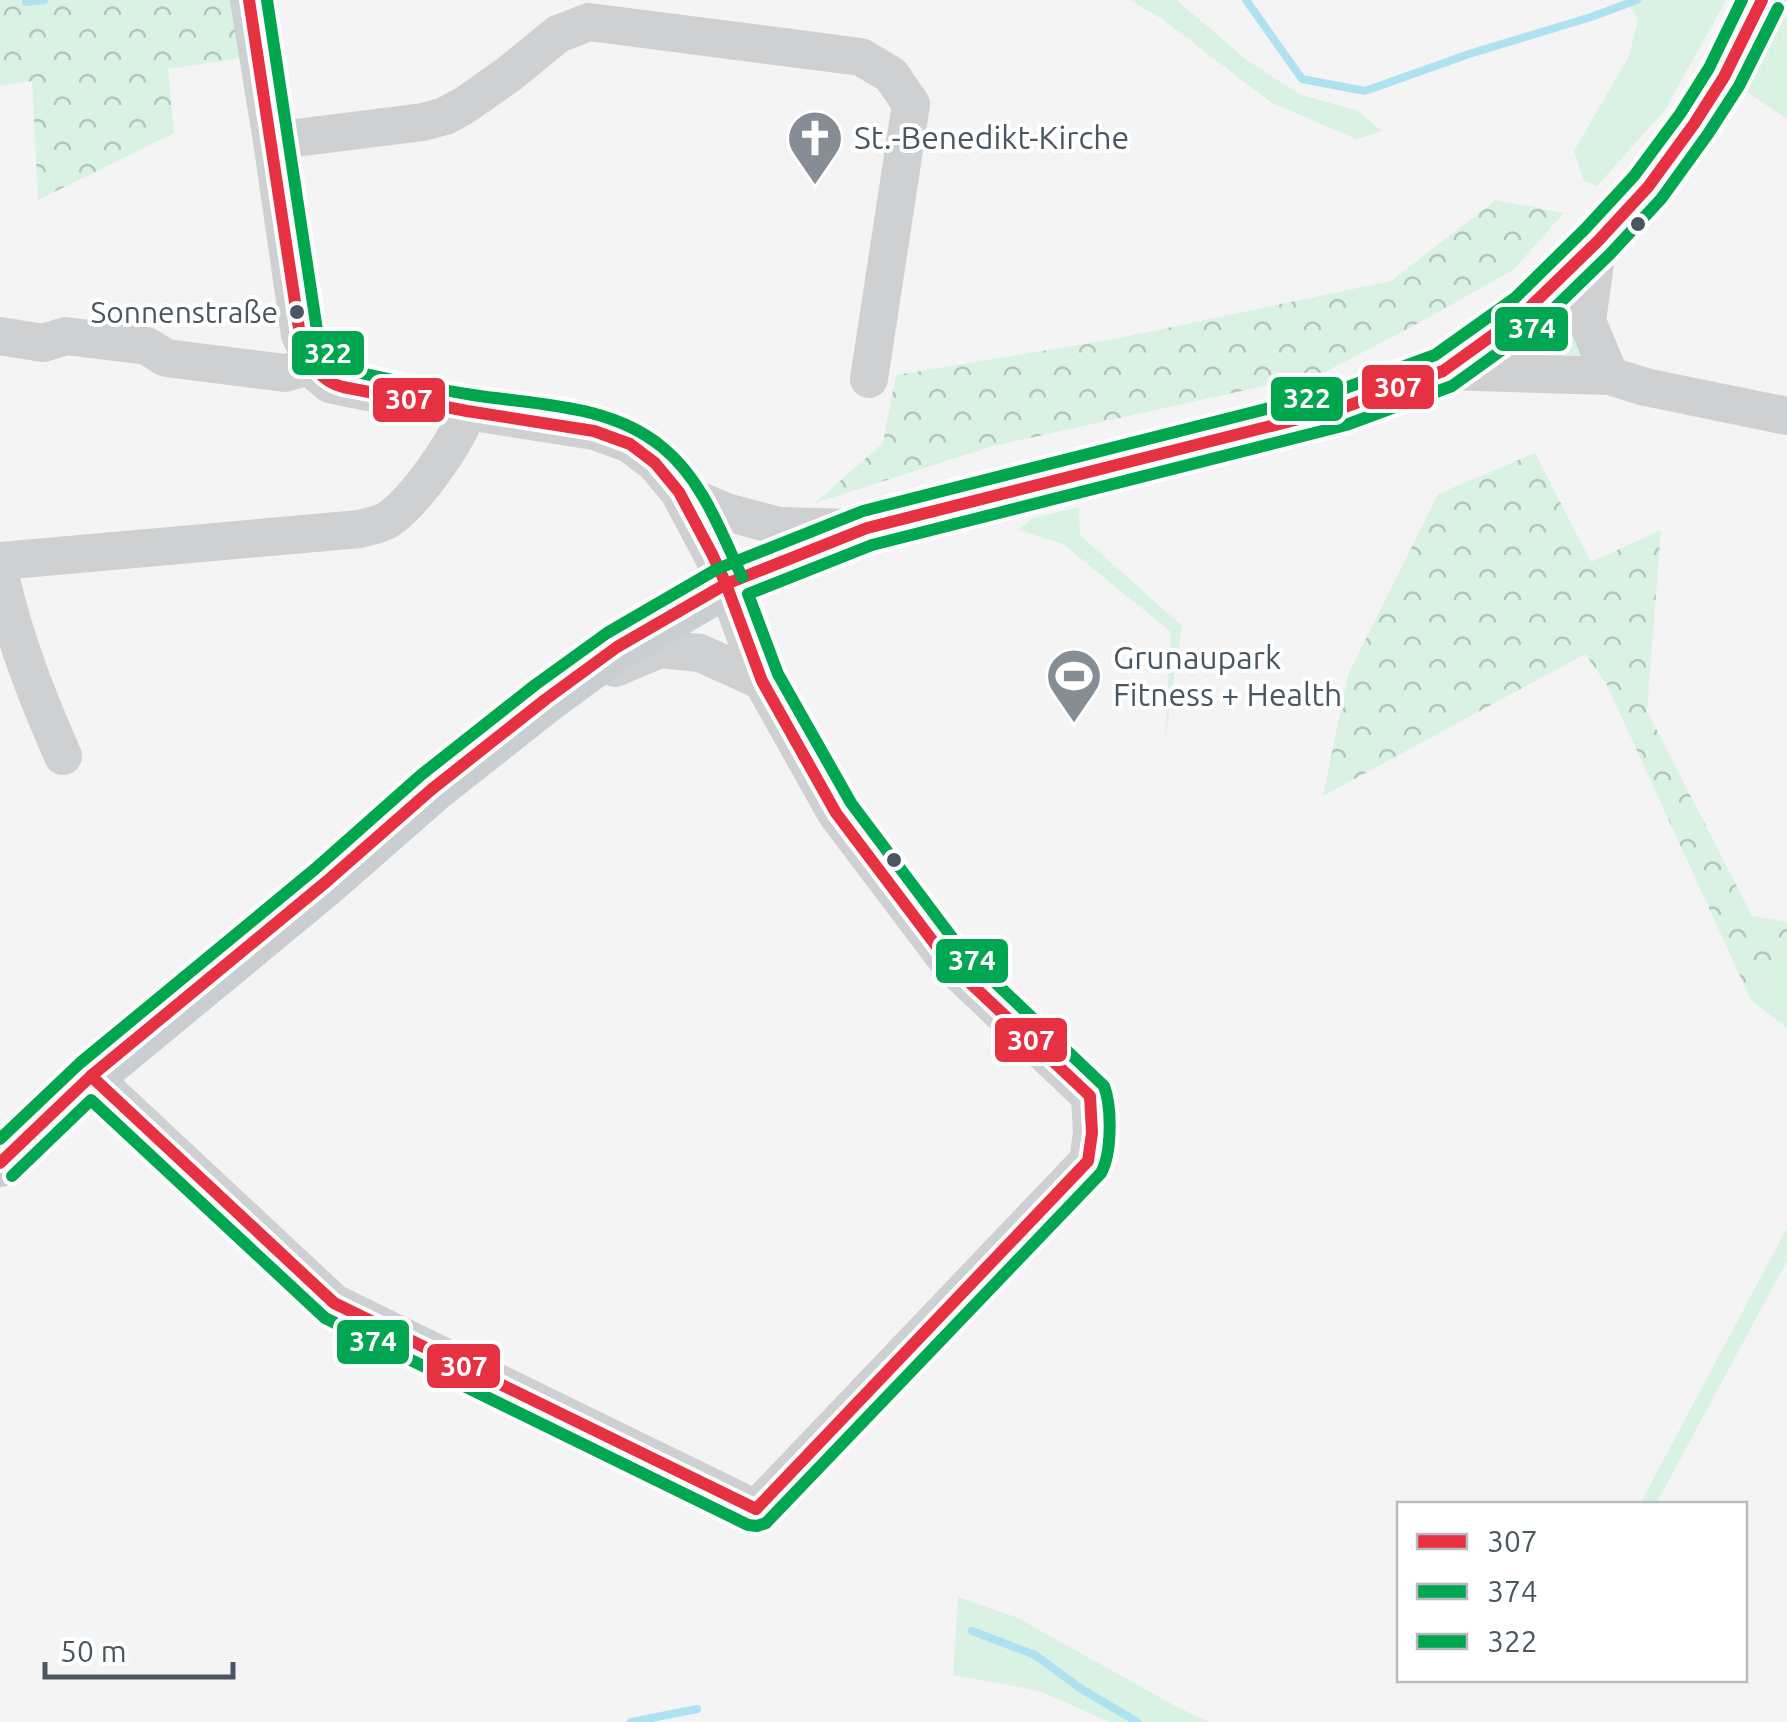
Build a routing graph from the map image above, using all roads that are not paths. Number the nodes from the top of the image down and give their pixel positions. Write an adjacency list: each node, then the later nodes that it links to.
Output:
1 (249, 0): 3 (street)
2 (1762, 0): 4 (main road)
3 (272, 141): 6 (street); 9 (street)
4 (1598, 241): 7 (main road); 8 (street)
5 (0, 336): 6 (street)
6 (313, 365): 10 (street)
7 (1444, 371): 8 (street); 13 (main road)
8 (1610, 376): 11 (street)
9 (868, 379)
10 (467, 412): 12 (street); 14 (street)
11 (1787, 416)
12 (679, 492): 13 (street); 16 (street)
13 (866, 528): 16 (main road)
14 (0, 561)
15 (0, 575): 19 (street)
16 (726, 584): 17 (street); 18 (main road)
17 (762, 680): 18 (street); 20 (street)
18 (546, 699): 20 (main road)
19 (63, 756)
20 (91, 1076): 21 (main road)
21 (0, 1163)

